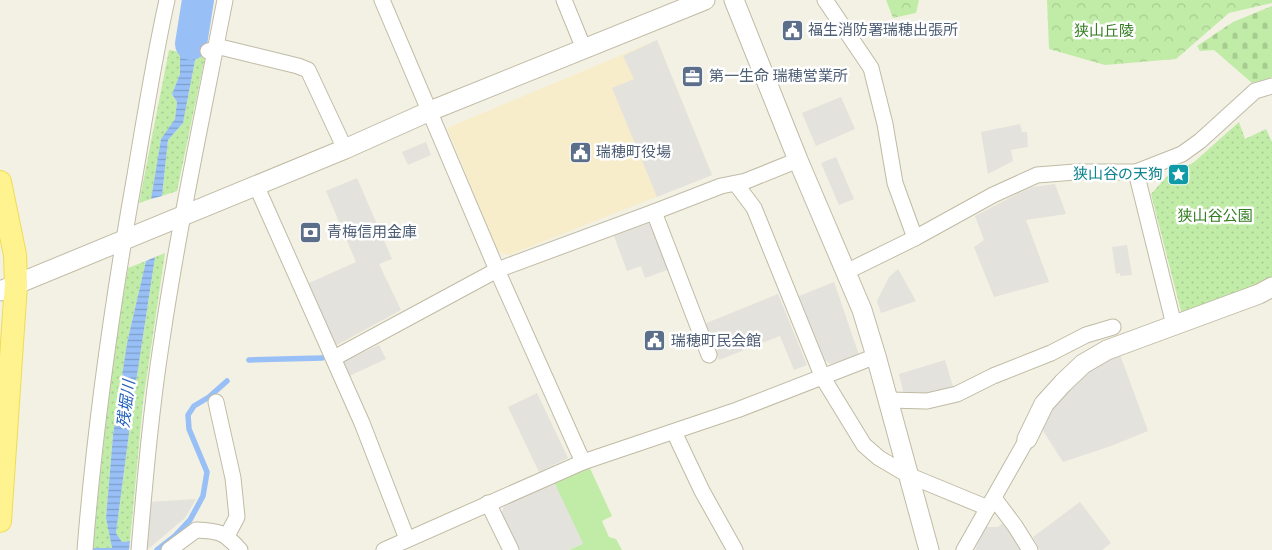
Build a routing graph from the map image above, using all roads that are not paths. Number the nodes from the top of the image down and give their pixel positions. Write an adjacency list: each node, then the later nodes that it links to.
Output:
1 (167, 0): 20 (street)
2 (225, 0): 9 (street)
3 (382, 0): 11 (street)
4 (564, 0): 8 (street)
5 (705, 0): 8 (street)
6 (734, 0): 13 (street)
7 (824, 0): 21 (street)
8 (584, 49): 11 (street)
9 (212, 50): 12 (street); 19 (street)
10 (1272, 86): 14 (street)
11 (430, 111): 12 (street); 22 (street)
12 (346, 149): 17 (street)
13 (798, 160): 16 (street); 23 (street)
14 (1136, 172): 21 (street); 26 (street)
15 (0, 182): 25 (main road)
16 (736, 184): 18 (street); 31 (street)
17 (256, 185): 19 (street); 30 (street)
18 (654, 212): 22 (street); 28 (street)
19 (182, 215): 20 (street); 44 (street)
20 (128, 238): 25 (street); 43 (street)
21 (915, 238): 23 (street)
22 (497, 270): 30 (street); 36 (street)
23 (846, 272): 29 (street)
24 (1272, 287): 26 (street)
25 (8, 288): 40 (main road)
26 (1174, 325): 35 (street)
27 (1114, 327): 32 (street)
28 (709, 355)
29 (876, 356): 31 (street); 32 (street)
30 (334, 358): 42 (street)
31 (823, 378): 34 (street); 37 (street)
32 (888, 400): 37 (street)
33 (216, 402): 41 (street)
34 (674, 432): 36 (street); 49 (street)
35 (1027, 440): 39 (street)
36 (583, 462): 38 (street)
37 (908, 475): 39 (street); 50 (street)
38 (488, 503): 42 (street); 48 (street)
39 (991, 503): 51 (street); 52 (street)
40 (0, 521)
41 (228, 536): 45 (street); 46 (street)
42 (407, 539): 47 (street)
43 (85, 550)
44 (139, 550)
45 (169, 550)
46 (240, 550)
47 (384, 550)
48 (511, 550)
49 (735, 550)
50 (929, 550)
51 (964, 550)
52 (1030, 550)

